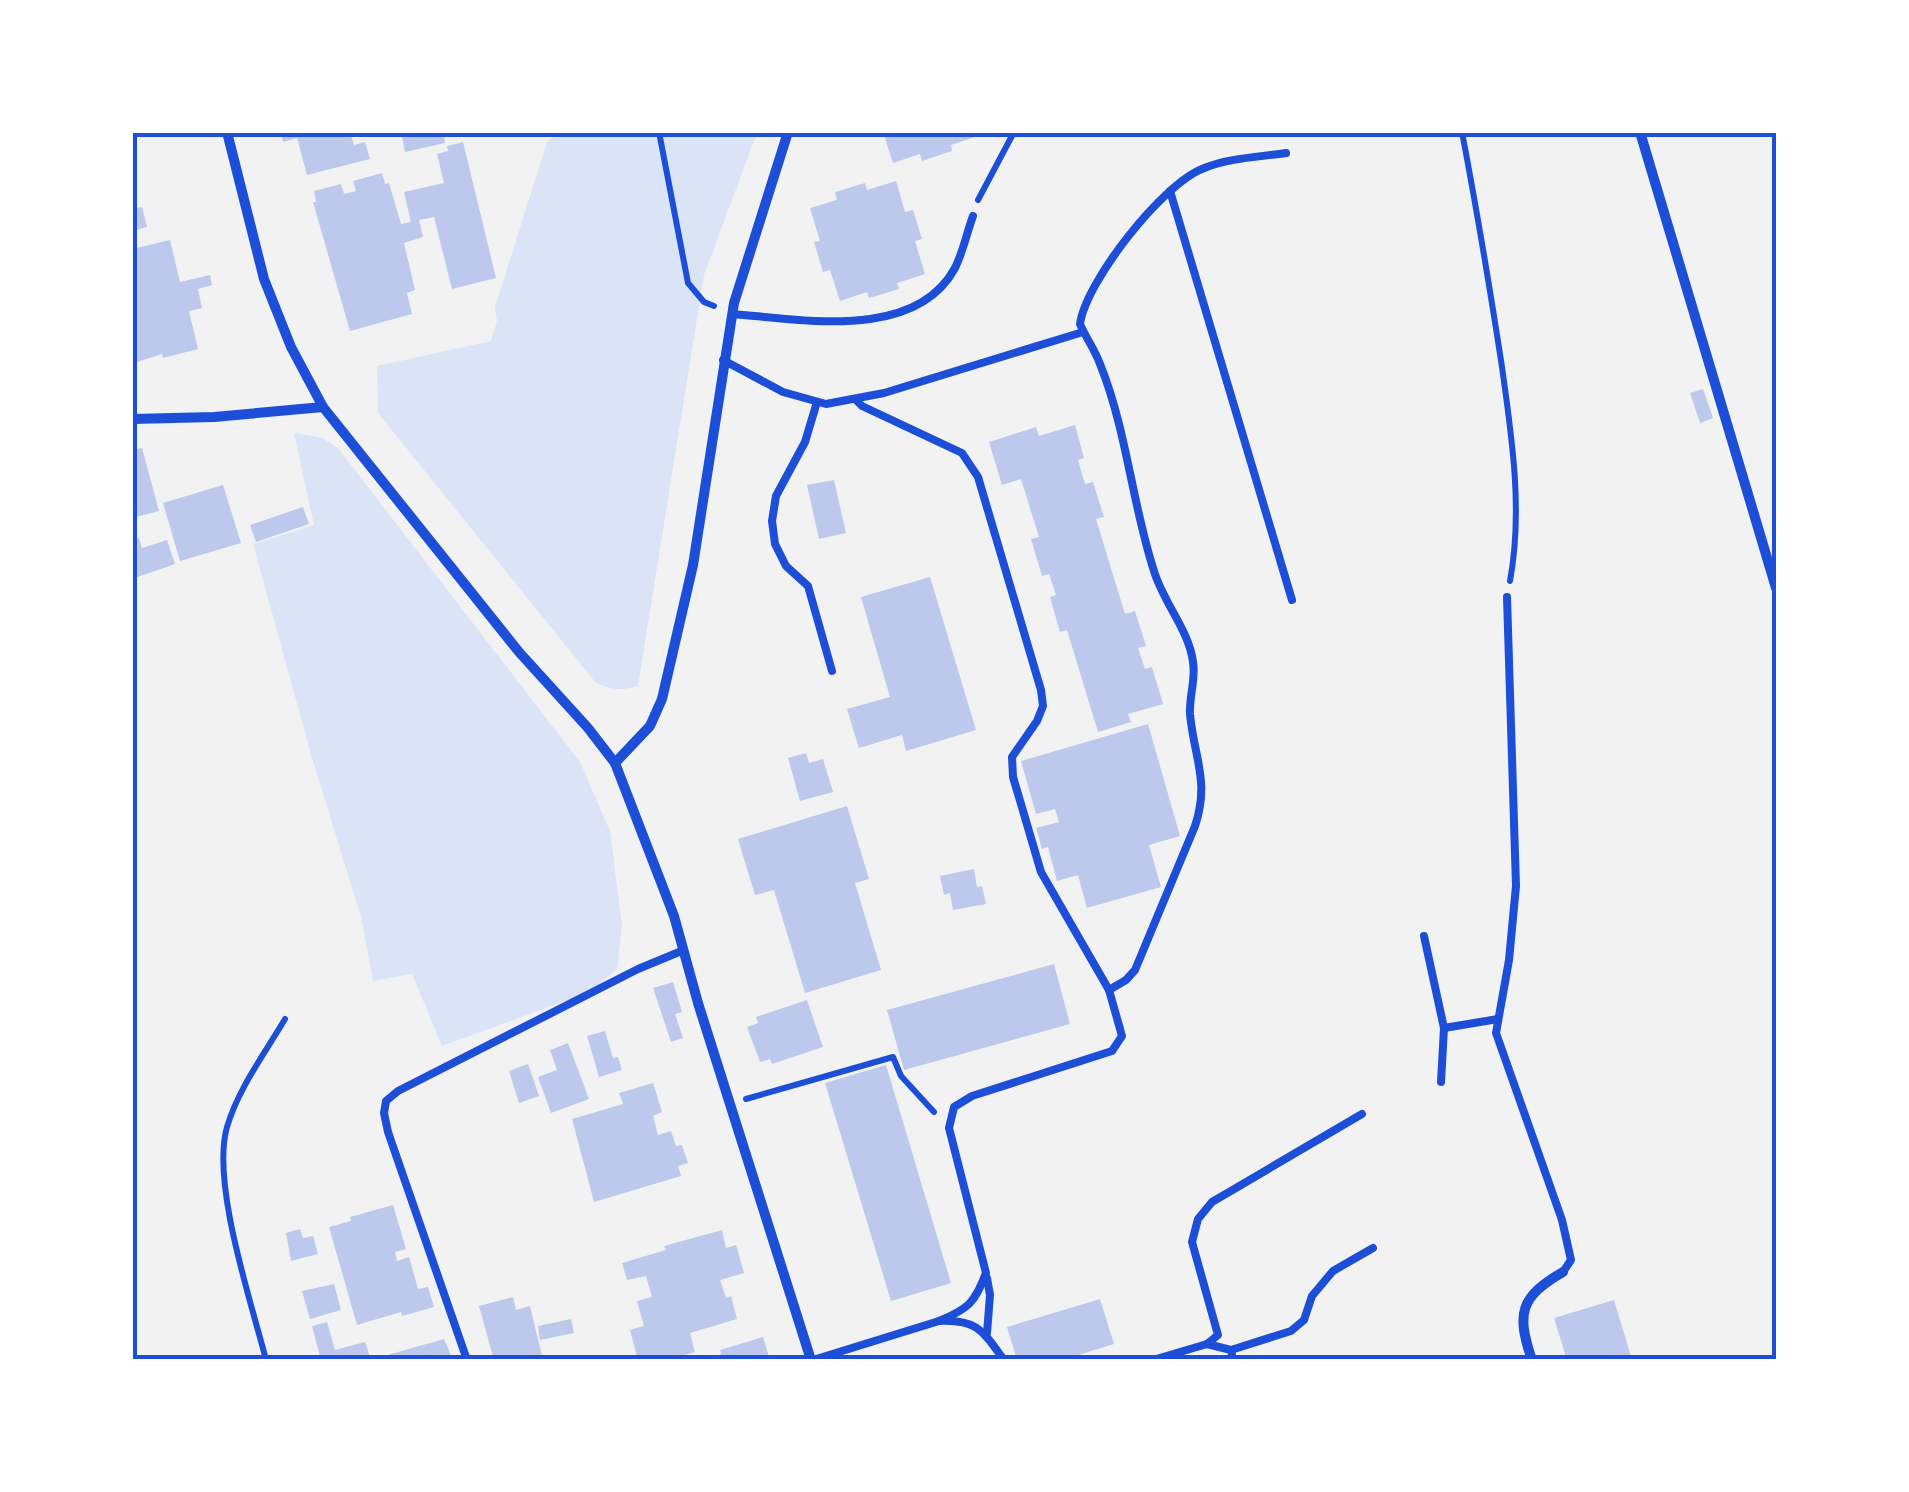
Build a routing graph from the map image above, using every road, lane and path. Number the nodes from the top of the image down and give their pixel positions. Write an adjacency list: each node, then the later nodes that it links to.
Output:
1 (227, 132): 15 (street)
2 (659, 132): 10 (path)
3 (788, 132): 10 (street)
4 (1014, 132): 9 (path)
5 (1462, 132): 18 (path)
6 (1640, 132): 17 (street)
7 (1286, 152): 8 (lane)
8 (1170, 190): 11 (lane); 19 (lane)
9 (972, 216): 10 (lane)
10 (732, 314): 12 (street)
11 (1083, 332): 13 (lane); 24 (lane)
12 (723, 360): 14 (lane); 21 (street)
13 (856, 400): 14 (lane); 24 (lane)
14 (817, 402): 20 (lane)
15 (322, 408): 16 (street); 21 (street)
16 (132, 419)
17 (1776, 588)
18 (1507, 597): 26 (lane)
19 (1292, 600)
20 (832, 671)
21 (615, 763): 23 (street)
22 (1424, 936): 27 (lane)
23 (684, 950): 29 (street); 40 (lane)
24 (1109, 990): 31 (lane)
25 (285, 1019): 39 (path)
26 (1498, 1020): 27 (lane); 33 (lane)
27 (1444, 1028): 28 (lane)
28 (1441, 1082)
29 (730, 1104): 31 (path); 41 (street)
30 (1362, 1114): 37 (lane)
31 (949, 1128): 34 (lane)
32 (1372, 1248): 38 (lane)
33 (1563, 1272): 44 (street)
34 (986, 1273): 35 (lane); 36 (lane)
35 (939, 1322): 36 (lane); 41 (lane)
36 (988, 1336): 42 (lane)
37 (1206, 1344): 38 (lane); 43 (lane)
38 (1232, 1355)
39 (266, 1360)
40 (467, 1360)
41 (812, 1360)
42 (1004, 1360)
43 (1154, 1360)
44 (1532, 1360)

